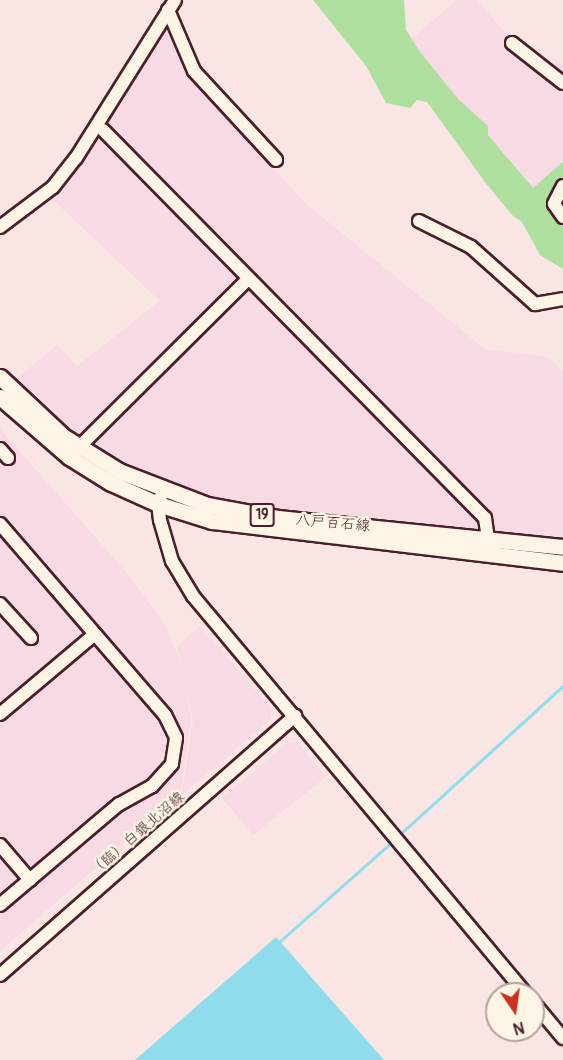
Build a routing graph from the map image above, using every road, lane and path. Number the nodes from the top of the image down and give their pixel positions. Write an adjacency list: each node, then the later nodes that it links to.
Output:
1 (172, 5): 5 (street); 9 (street)
2 (512, 43): 3 (street)
3 (563, 83)
4 (103, 130): 10 (street)
5 (276, 160)
6 (563, 186): 7 (street)
7 (563, 216)
8 (419, 221): 11 (street)
9 (0, 227)
10 (248, 279): 14 (street); 17 (street)
11 (563, 299)
12 (0, 376): 14 (main road, 八戸百石線 / 19)
13 (0, 397): 14 (main road, 八戸百石線 / 19)
14 (74, 452): 15 (main road, 八戸百石線 / 19)
15 (160, 498): 17 (main road, 八戸百石線 / 19); 24 (street)
16 (2, 531): 21 (street)
17 (490, 544): 18 (main road, 八戸百石線 / 19); 19 (main road, 八戸百石線 / 19)
18 (563, 547)
19 (563, 563)
20 (0, 603): 22 (street)
21 (95, 634): 23 (street); 26 (street)
22 (31, 638)
23 (0, 714)
24 (295, 716): 28 (street, （臨）白銀北沼線); 29 (street)
25 (0, 845): 26 (street)
26 (30, 880): 27 (street)
27 (0, 905)
28 (0, 975)
29 (516, 982)
30 (545, 1016): 31 (street)
31 (563, 1038)

